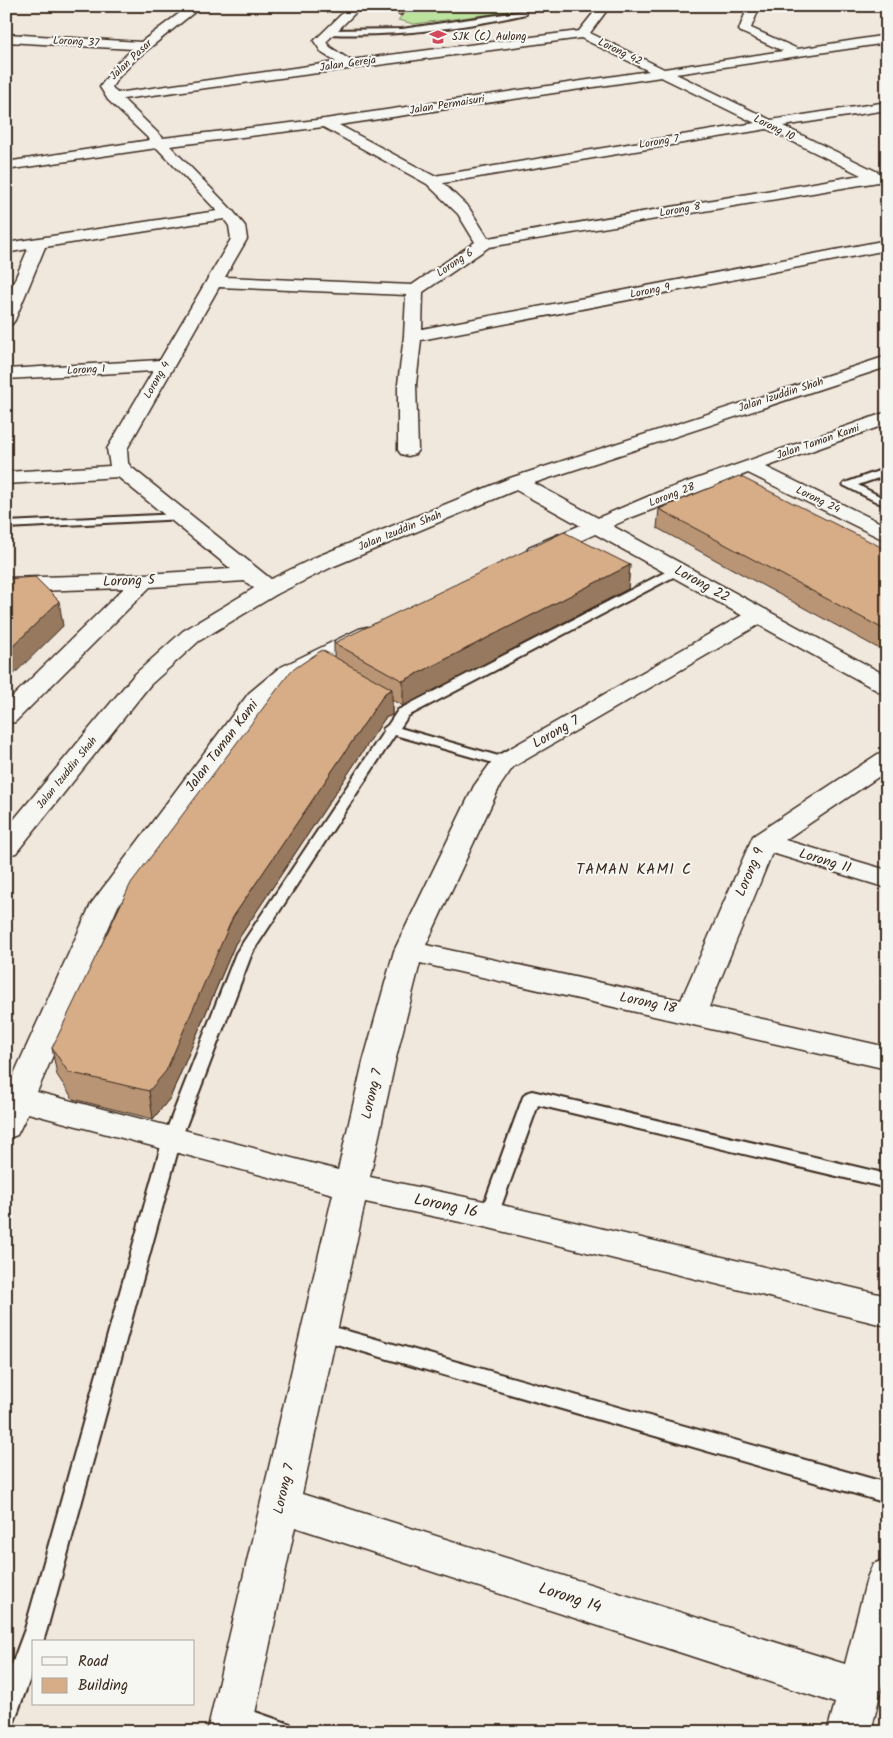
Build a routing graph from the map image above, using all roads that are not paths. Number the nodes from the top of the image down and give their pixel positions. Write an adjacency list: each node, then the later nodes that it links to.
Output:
1 (197, 6): 10 (street, Jalan Pasar)
2 (357, 6): 6 (street)
3 (606, 6): 7 (street, Lorong 42)
4 (754, 6): 11 (street)
5 (524, 13): 6 (lane)
6 (329, 32): 12 (street)
7 (583, 34): 12 (street, Jalan Gereja); 13 (street, Lorong 42)
8 (6, 38): 10 (street, Lorong 37)
9 (887, 39): 11 (street, Jalan Permaisuri)
10 (146, 46): 14 (street, Jalan Pasar)
11 (797, 52): 13 (street, Jalan Permaisuri)
12 (348, 64): 14 (street, Jalan Gereja)
13 (662, 72): 16 (street, Jalan Permaisuri); 17 (street, Lorong 10)
14 (113, 97): 18 (street, Jalan Pasar)
15 (887, 106): 17 (street, Lorong 7)
16 (325, 123): 18 (street, Jalan Permaisuri); 21 (street, Lorong 6)
17 (770, 125): 20 (street, Lorong 10); 21 (street, Lorong 7)
18 (160, 143): 19 (street, Jalan Permaisuri); 22 (street, Lorong 4)
19 (6, 166)
20 (881, 179): 24 (street, Lorong 8)
21 (432, 181): 24 (street, Lorong 6)
22 (228, 214): 23 (street); 27 (street, Lorong 4)
23 (39, 243): 26 (street); 29 (street)
24 (484, 243): 28 (street, Lorong 6)
25 (887, 245): 30 (street, Lorong 9)
26 (6, 248)
27 (215, 282): 28 (street); 32 (street, Lorong 4)
28 (415, 290): 30 (street)
29 (6, 320)
30 (413, 336): 35 (street)
31 (887, 361): 40 (street, Jalan Izuddin Shah)
32 (166, 365): 33 (street, Lorong 1); 37 (street, Lorong 4)
33 (6, 374)
34 (887, 418): 36 (street, Jalan Taman Kami)
35 (408, 450)
36 (749, 466): 43 (street, Lorong 28); 45 (street, Lorong 24)
37 (123, 471): 39 (street); 42 (street)
38 (887, 471): 41 (lane)
39 (6, 478)
40 (517, 482): 43 (street, Lorong 22); 49 (street, Jalan Izuddin Shah)
41 (887, 504)
42 (180, 517): 44 (lane); 49 (street)
43 (595, 524): 46 (street); 47 (street, Lorong 22)
44 (6, 525)
45 (886, 534)
46 (515, 563)
47 (677, 570): 51 (street, Lorong 22); 55 (lane)
48 (144, 581): 49 (street, Lorong 5); 50 (street, Lorong 5); 54 (street)
49 (260, 581): 59 (street, Jalan Izuddin Shah)
50 (6, 585)
51 (759, 615): 53 (street, Lorong 22); 57 (street, Lorong 7)
52 (390, 623): 64 (street, Jalan Taman Kami)
53 (887, 686)
54 (6, 717)
55 (390, 730): 57 (lane); 65 (lane)
56 (887, 759): 58 (street, Lorong 9)
57 (504, 762): 61 (street, Lorong 7)
58 (763, 842): 60 (street, Lorong 11); 62 (street, Lorong 9)
59 (7, 845)
60 (887, 879)
61 (409, 951): 62 (street, Lorong 18); 67 (street, Lorong 7)
62 (692, 1013): 63 (street, Lorong 18)
63 (887, 1058)
64 (10, 1107): 65 (street, Lorong 16)
65 (172, 1139): 67 (street, Lorong 16); 75 (lane)
66 (887, 1181): 68 (lane)
67 (351, 1186): 68 (street, Lorong 16); 70 (street, Lorong 7)
68 (489, 1215): 69 (street, Lorong 16)
69 (887, 1311)
70 (319, 1331): 71 (lane); 72 (street, Lorong 7)
71 (887, 1493)
72 (281, 1505): 76 (street, Lorong 14); 78 (street, Lorong 7)
73 (887, 1578): 76 (street)
74 (32, 1640): 77 (lane)
75 (32, 1640)
76 (860, 1690): 80 (street)
77 (6, 1714)
78 (231, 1724): 79 (lane)
79 (282, 1732)
80 (849, 1732)

